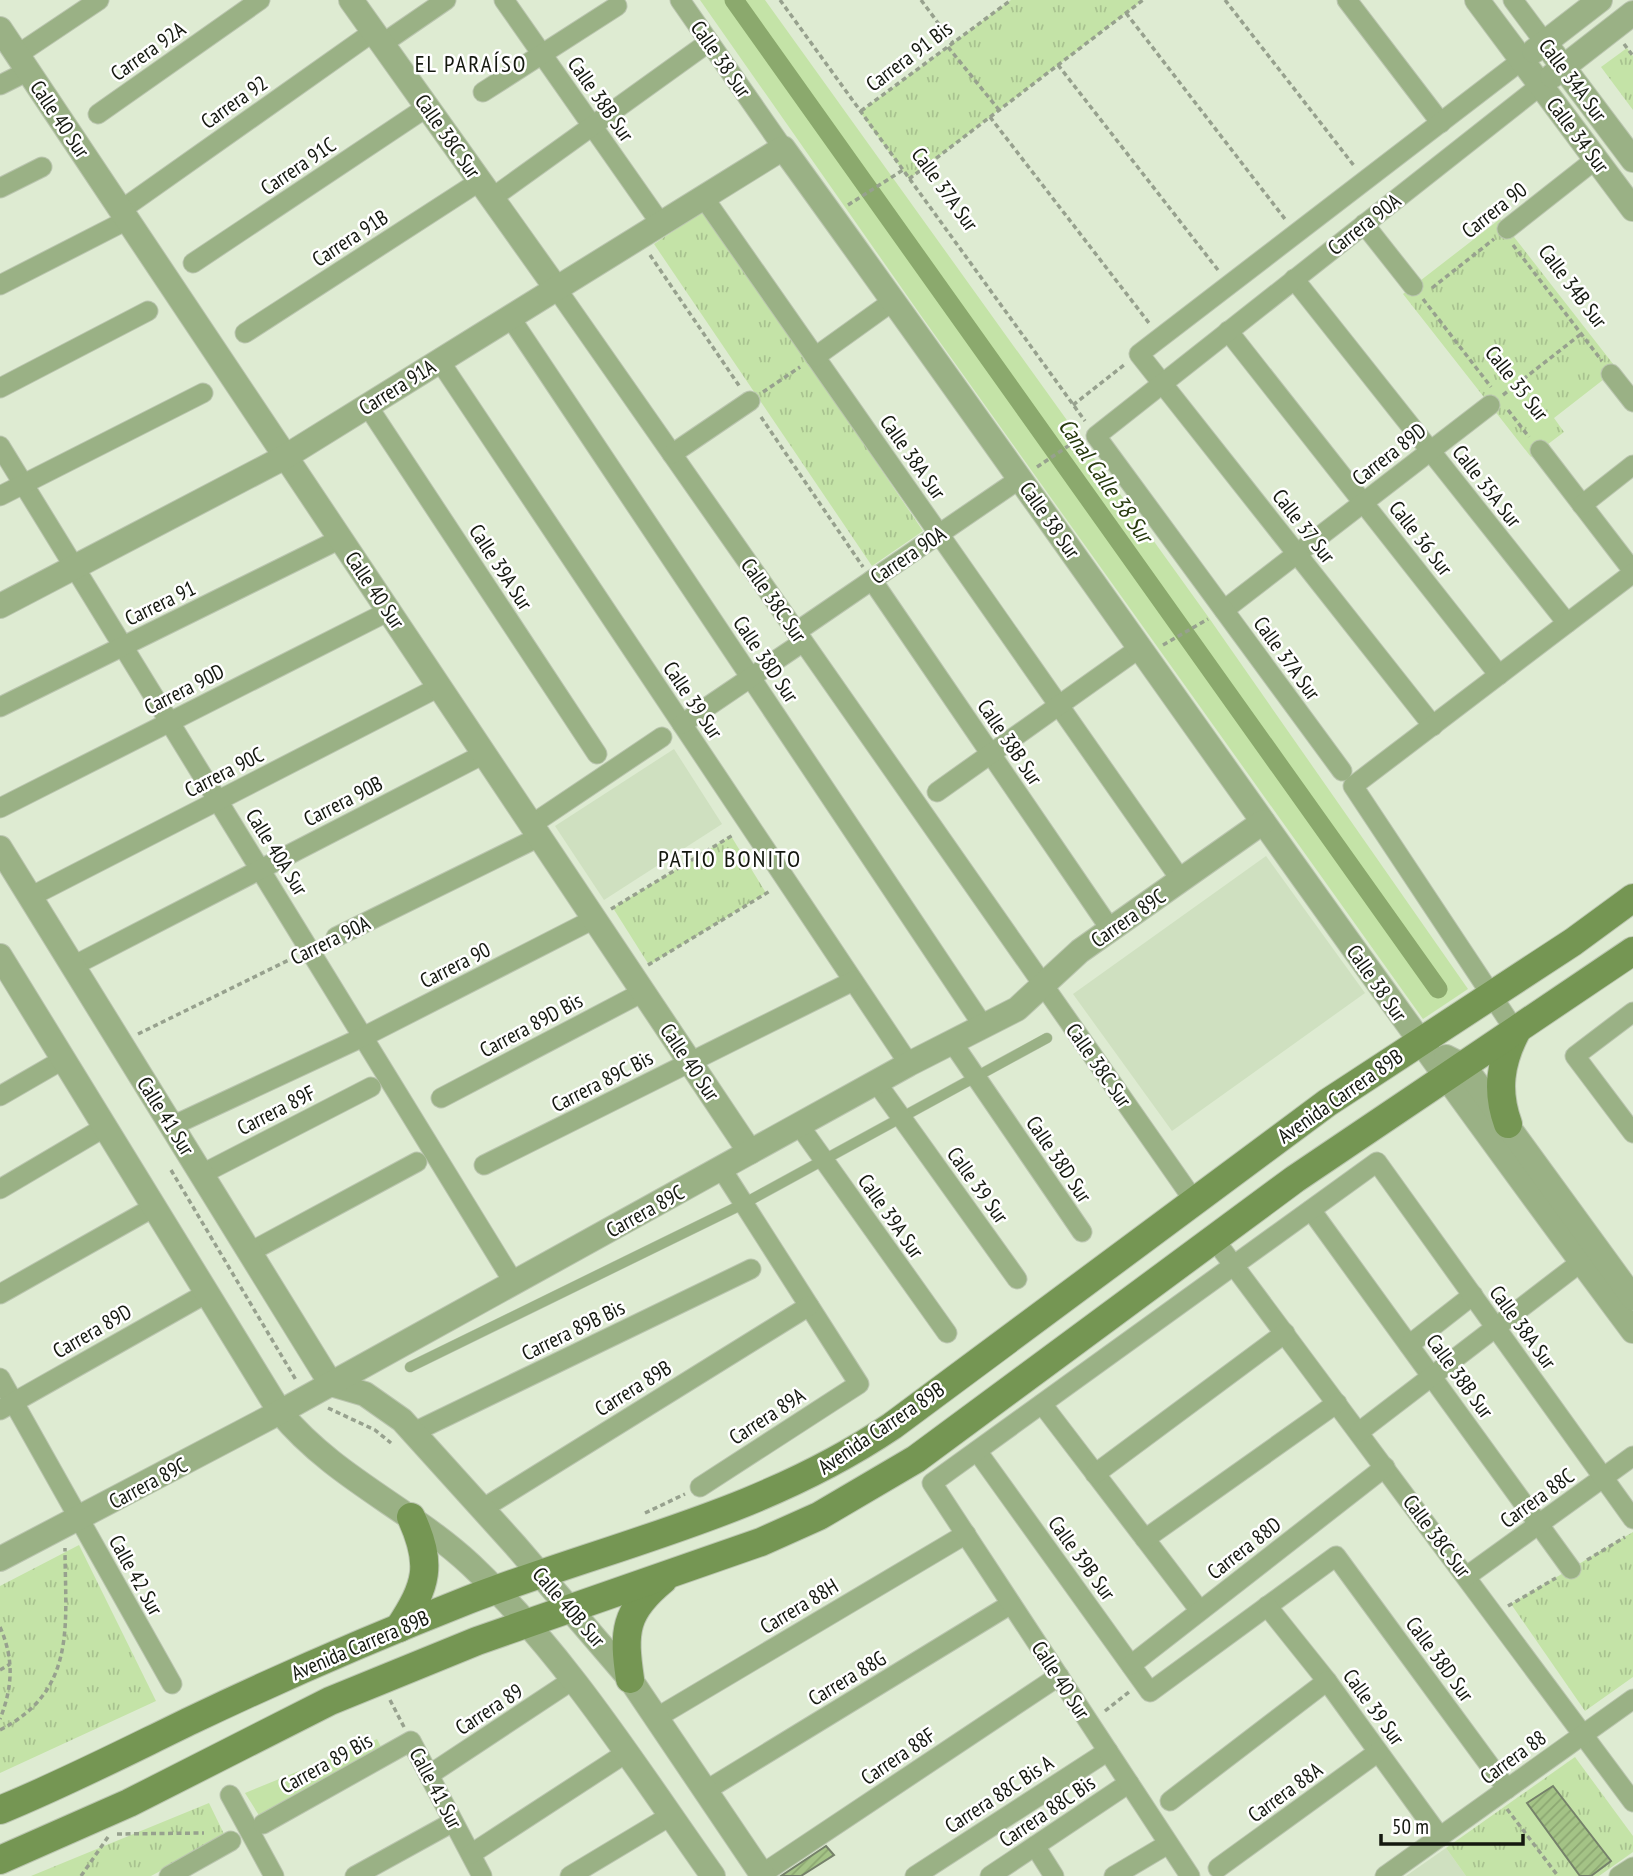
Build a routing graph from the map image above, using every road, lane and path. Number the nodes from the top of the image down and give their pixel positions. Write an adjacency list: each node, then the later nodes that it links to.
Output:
1 (99, 0): 27 (street)
2 (260, 0): 36 (street, Carrera 92A)
3 (351, 0): 20 (street, Calle 38C Sur)
4 (446, 0): 20 (street, Carrera 92)
5 (504, 0): 25 (street, Calle 38B Sur)
6 (680, 0): 21 (street, Calle 38 Sur)
7 (780, 0): 35 (path, Calle 37A Sur)
8 (921, 0): 22 (path)
9 (1011, 0): 22 (path, Carrera 91 Bis)
10 (1225, 0): 46 (path)
11 (1347, 0): 38 (street)
12 (1477, 0): 26 (street, Calle 34A Sur)
13 (1513, 0): 23 (street, Calle 34A Sur)
14 (1600, 0): 23 (street, Carrera 90A)
15 (1139, 1): 17 (path)
16 (617, 6): 25 (street)
17 (1126, 13): 28 (path); 56 (path)
18 (1633, 13): 29 (street, Carrera 90A)
19 (0, 29): 27 (street, Calle 40 Sur)
20 (378, 38): 33 (street, Calle 38C Sur); 52 (street, Carrera 92)
21 (709, 42): 39 (street, Carrera 91B); 40 (street, Calle 38 Sur)
22 (953, 43): 24 (path, Carrera 91 Bis)
23 (1545, 43): 26 (street, Carrera 90A); 29 (street, Calle 34A Sur)
24 (948, 47): 34 (path); 35 (path, Carrera 91 Bis)
25 (542, 54): 32 (street); 39 (street, Calle 38B Sur)
26 (1522, 60): 31 (street, Calle 34 Sur); 38 (street, Carrera 90A)
27 (23, 63): 30 (street); 52 (street, Calle 40 Sur)
28 (1058, 65): 34 (path); 60 (path)
29 (1564, 67): 31 (street, Carrera 90A); 42 (street, Calle 34A Sur)
30 (0, 85)
31 (1541, 85): 41 (street, Calle 34 Sur); 53 (street, Carrera 90A)
32 (483, 92)
33 (427, 107): 48 (street, Calle 38C Sur); 57 (street, Carrera 91C)
34 (999, 110): 37 (path)
35 (860, 112): 44 (path, Calle 37A Sur)
36 (98, 114)
37 (990, 117): 45 (path); 69 (path)
38 (1441, 123): 46 (street, Carrera 90A)
39 (592, 126): 48 (street, Carrera 91B); 54 (street, Calle 38B Sur)
40 (783, 148): 49 (street, Carrera 91A); 63 (street, Calle 38 Sur)
41 (1596, 159): 51 (street, Calle 34 Sur); 55 (street, Carrera 90)
42 (1633, 160)
43 (41, 167): 47 (street)
44 (903, 170): 45 (path, Calle 37A Sur); 50 (path)
45 (909, 179): 70 (path, Calle 37A Sur)
46 (1366, 180): 56 (street, Carrera 90A)
47 (0, 188)
48 (486, 190): 61 (street, Calle 38C Sur); 67 (street, Carrera 91B)
49 (704, 198): 54 (street, Carrera 91A); 71 (street, Calle 38A Sur)
50 (845, 206)
51 (1633, 209)
52 (124, 215): 59 (street, Carrera 92); 86 (street, Calle 40 Sur)
53 (1364, 223): 58 (street, Carrera 90A); 62 (street)
54 (661, 224): 61 (street, Carrera 91A)
55 (1505, 230): 62 (path, Carrera 90); 68 (path, Calle 34B Sur)
56 (1296, 233): 60 (street, Carrera 90A)
57 (193, 263)
58 (1294, 279): 66 (street, Carrera 90A); 84 (street, Calle 35A Sur)
59 (0, 285)
60 (1229, 285): 69 (street, Carrera 90A)
61 (556, 288): 65 (street, Carrera 91A); 85 (street, Calle 38C Sur)
62 (1417, 291): 78 (path, Calle 35 Sur)
63 (893, 301): 71 (street); 88 (street, Calle 38 Sur)
64 (148, 312): 75 (street)
65 (510, 317): 72 (street, Carrera 91A); 107 (street, Calle 38D Sur)
66 (1228, 331): 74 (street, Carrera 90A); 91 (street, Calle 36 Sur)
67 (246, 333)
68 (1581, 334): 73 (path, Calle 34B Sur); 78 (path)
69 (1160, 337): 70 (street, Carrera 90A)
70 (1139, 354): 74 (street, Calle 37 Sur)
71 (815, 357): 77 (path); 93 (street, Calle 38A Sur)
72 (439, 360): 80 (street, Carrera 91A); 112 (street, Calle 39 Sur)
73 (1611, 374): 79 (street)
74 (1162, 383): 81 (street, Carrera 90A); 95 (street, Calle 37 Sur)
75 (0, 388)
76 (203, 393): 89 (street)
77 (750, 401): 85 (street)
78 (1495, 401): 83 (path, Calle 35 Sur); 84 (street, Carrera 89D)
79 (1633, 402)
80 (367, 405): 86 (street, Carrera 91A); 116 (street, Calle 39A Sur)
81 (1087, 437): 88 (path); 101 (street, Calle 37A Sur)
82 (0, 446): 89 (street, Calle 40A Sur)
83 (1540, 450): 92 (street, Calle 35 Sur)
84 (1430, 451): 91 (street, Carrera 89D); 102 (street, Calle 35A Sur)
85 (672, 454): 103 (street, Calle 38C Sur)
86 (285, 457): 94 (street, Calle 40 Sur); 96 (street, Carrera 91A)
87 (1633, 466): 92 (street)
88 (1026, 474): 93 (street, Carrera 90A); 105 (street, Calle 38 Sur)
89 (23, 484): 90 (street); 96 (street, Calle 40A Sur)
90 (0, 495)
91 (1363, 502): 95 (street, Carrera 89D); 106 (street, Calle 36 Sur)
92 (1582, 505): 97 (street, Calle 35 Sur)
93 (939, 534): 98 (street, Carrera 90A); 109 (street, Calle 38A Sur)
94 (340, 539): 100 (street, Calle 40 Sur); 104 (street, Carrera 91)
95 (1297, 554): 101 (street, Carrera 89D); 113 (street, Calle 37 Sur)
96 (75, 568): 99 (street, Carrera 91A); 104 (street, Calle 40A Sur)
97 (1633, 572): 102 (street)
98 (872, 580): 103 (street, Carrera 90A); 117 (street, Calle 38B Sur)
99 (0, 606)
100 (388, 611): 108 (street, Calle 40 Sur); 111 (street, Carrera 90D)
101 (1216, 614): 105 (path); 118 (street, Calle 37A Sur)
102 (1567, 623): 106 (street)
103 (800, 637): 107 (street, Carrera 90A); 140 (street, Calle 38C Sur)
104 (123, 646): 110 (street, Carrera 91); 111 (street, Calle 40A Sur)
105 (1149, 648): 109 (street); 122 (street, Calle 38 Sur)
106 (1499, 675): 113 (street)
107 (750, 677): 112 (street, Carrera 90A); 143 (street, Calle 38D Sur)
108 (439, 687): 115 (street, Calle 40 Sur); 120 (street, Carrera 90C)
109 (1059, 706): 117 (street); 127 (street, Calle 38A Sur)
110 (0, 708)
111 (170, 722): 120 (street, Calle 40A Sur); 121 (street, Carrera 90D)
112 (681, 724): 123 (street, Calle 39 Sur)
113 (1433, 726): 118 (street)
114 (662, 737): 124 (street, Carrera 90A)
115 (484, 754): 124 (street, Calle 40 Sur); 126 (street, Carrera 90B)
116 (597, 754)
117 (991, 754): 119 (street); 132 (street, Calle 38B Sur)
118 (1348, 779): 141 (street, Calle 37A Sur)
119 (937, 792)
120 (218, 800): 126 (street, Calle 40A Sur); 129 (street, Carrera 90C)
121 (0, 808)
122 (1263, 822): 127 (street, Carrera 89C); 149 (street, Calle 38 Sur)
123 (749, 825): 128 (street, Calle 39 Sur); 131 (path)
124 (535, 831): 131 (street, Calle 40 Sur); 133 (street, Carrera 90A)
125 (0, 848): 129 (street, Calle 41 Sur)
126 (260, 870): 134 (street, Calle 40A Sur); 137 (street, Carrera 90B)
127 (1181, 880): 132 (street, Carrera 89C)
128 (786, 881): 138 (street, Calle 39 Sur); 139 (path)
129 (30, 897): 137 (street, Calle 41 Sur)
130 (1633, 898): 141 (main road, Avenida Carrera 89B)
131 (594, 919): 139 (street, Calle 40 Sur); 145 (street, Carrera 90)
132 (1111, 930): 140 (street, Carrera 89C)
133 (336, 937)
134 (310, 950): 145 (street, Calle 40A Sur); 147 (path, Carrera 90A)
135 (1633, 951): 144 (main road, Avenida Carrera 89B)
136 (0, 956): 150 (street)
137 (73, 966): 147 (street, Calle 41 Sur)
138 (853, 981): 151 (street, Carrera 89C Bis); 152 (street, Calle 39 Sur)
139 (637, 984): 151 (street, Calle 40 Sur); 158 (street, Carrera 89D Bis)
140 (1043, 985): 143 (street, Carrera 89C); 172 (street, Calle 38C Sur)
141 (1491, 995): 144 (street, Calle 37A Sur); 149 (main road, Avenida Carrera 89B)
142 (1633, 1012): 164 (street)
143 (984, 1027): 148 (street, Carrera 89C)
144 (1516, 1032): 153 (main road, Avenida Carrera 89B); 161 (main road)
145 (363, 1037): 162 (street, Carrera 90); 183 (street, Calle 40A Sur)
146 (1047, 1038): 154 (lane)
147 (120, 1042): 162 (street, Calle 41 Sur)
148 (952, 1042): 152 (street, Carrera 89C); 154 (street, Calle 38D Sur)
149 (1418, 1042): 153 (street, Calle 38 Sur); 172 (main road, Avenida Carrera 89B)
150 (64, 1059): 157 (street); 163 (street)
151 (690, 1063): 165 (street, Calle 40 Sur); 168 (street, Carrera 89C Bis)
152 (909, 1064): 155 (street, Carrera 89C)
153 (1454, 1072): 161 (street, Calle 38 Sur); 177 (main road, Avenida Carrera 89B); 179 (street, Calle 38 Sur)
154 (976, 1077): 159 (lane); 176 (street, Calle 38D Sur)
155 (876, 1082): 159 (street, Calle 39 Sur); 160 (street, Carrera 89C)
156 (371, 1087): 170 (street, Carrera 89F)
157 (0, 1096)
158 (441, 1098)
159 (901, 1117): 166 (lane); 182 (street, Calle 39 Sur)
160 (799, 1125): 165 (street, Carrera 89C); 166 (street, Calle 39A Sur)
161 (1508, 1125): 187 (street, Calle 38 Sur)
162 (172, 1126): 170 (street, Calle 41 Sur)
163 (105, 1127): 171 (street); 174 (street)
164 (1633, 1133)
165 (750, 1152): 169 (street, Carrera 89C)
166 (823, 1160): 173 (lane); 191 (street, Calle 39A Sur)
167 (417, 1162): 178 (street)
168 (484, 1165)
169 (721, 1168): 173 (street); 183 (street, Carrera 89C)
170 (202, 1174): 178 (street, Calle 41 Sur)
171 (0, 1189)
172 (1195, 1202): 223 (main road, Avenida Carrera 89B)
173 (743, 1204): 188 (street); 194 (lane)
174 (154, 1207): 184 (street); 185 (street)
175 (1311, 1210): 180 (street); 186 (street, Calle 38A Sur); 193 (street, Calle 38B Sur)
176 (1082, 1231)
177 (1214, 1239): 180 (street, Calle 38C Sur); 222 (main road, Avenida Carrera 89B)
178 (250, 1252): 199 (street, Calle 41 Sur)
179 (1581, 1262): 189 (street, Calle 38 Sur); 190 (street)
180 (1234, 1265): 192 (street, Calle 38C Sur); 201 (street)
181 (751, 1269): 204 (street, Carrera 89B Bis)
182 (1017, 1279)
183 (514, 1283): 199 (street, Carrera 89C)
184 (207, 1293): 202 (street, Carrera 89D); 203 (street)
185 (0, 1294)
186 (1473, 1295): 190 (street, Calle 38A Sur); 193 (street)
187 (1633, 1298)
188 (809, 1306): 211 (street, Carrera 89A); 212 (street, Carrera 89B)
189 (1631, 1326)
190 (1495, 1327): 196 (street); 210 (street, Calle 38A Sur)
191 (947, 1333)
192 (1285, 1333): 200 (street, Calle 38C Sur); 209 (street)
193 (1409, 1345): 196 (street, Calle 38B Sur)
194 (410, 1367)
195 (301, 1372): 198 (path)
196 (1432, 1376): 205 (street); 216 (street, Calle 38B Sur)
197 (0, 1378): 202 (street, Calle 42 Sur)
198 (284, 1382)
199 (331, 1384): 203 (street, Carrera 89C); 204 (street, Calle 40B Sur)
200 (1337, 1403): 205 (street, Calle 38C Sur); 218 (street)
201 (1042, 1404): 206 (street); 209 (street)
202 (7, 1406): 215 (street, Calle 42 Sur)
203 (281, 1412): 213 (street, Calle 40B Sur); 215 (street, Carrera 89C)
204 (414, 1432): 212 (street, Calle 40B Sur)
205 (1359, 1432): 208 (street, Calle 38C Sur)
206 (977, 1451): 217 (street, Calle 40 Sur); 234 (street, Calle 39B Sur)
207 (1633, 1457): 210 (street, Carrera 88C)
208 (1385, 1467): 224 (street, Calle 38C Sur); 234 (street, Carrera 88D)
209 (1095, 1474): 218 (street)
210 (1604, 1478): 214 (street, Calle 38A Sur); 216 (street, Carrera 88C)
211 (700, 1487)
212 (482, 1509): 223 (street, Calle 40B Sur)
213 (411, 1517): 225 (street, Calle 40B Sur); 232 (main road)
214 (1633, 1519)
215 (79, 1520): 220 (street, Carrera 89C); 240 (street, Calle 42 Sur)
216 (1539, 1525): 221 (street, Calle 38B Sur); 224 (street, Carrera 88C)
217 (966, 1534): 227 (street, Calle 40 Sur); 243 (street, Carrera 88H)
218 (1145, 1539): 226 (street)
219 (65, 1543): 245 (path)
220 (0, 1559)
221 (1571, 1569)
222 (670, 1574): 229 (main road, Avenida Carrera 89B); 238 (main road)
223 (541, 1575): 225 (main road, Avenida Carrera 89B); 229 (street, Calle 40B Sur)
224 (1467, 1576): 246 (street, Calle 38C Sur)
225 (495, 1591): 230 (street, Calle 40B Sur); 232 (main road, Avenida Carrera 89B)
226 (1194, 1603)
227 (1012, 1604): 236 (street, Calle 40 Sur); 253 (street, Carrera 88G)
228 (1267, 1606): 234 (street, Calle 39B Sur); 239 (street, Calle 39 Sur); 254 (street, Calle 38D Sur)
229 (570, 1609): 230 (main road, Avenida Carrera 89B); 238 (street, Calle 40B Sur)
230 (527, 1624): 237 (street, Calle 40B Sur); 267 (main road, Avenida Carrera 89B)
231 (0, 1627): 233 (path)
232 (399, 1628): 258 (main road, Avenida Carrera 89B)
233 (12, 1663): 235 (path); 244 (path)
234 (1131, 1665)
235 (0, 1670)
236 (1059, 1676): 248 (street, Calle 40 Sur); 271 (street, Carrera 88F)
237 (574, 1679): 250 (street, Calle 40B Sur); 251 (street, Carrera 89)
238 (630, 1679): 243 (street, Calle 40B Sur)
239 (1327, 1681): 249 (street, Calle 39 Sur); 256 (street)
240 (172, 1684)
241 (1633, 1699): 246 (street, Carrera 88)
242 (390, 1700): 247 (path, Calle 41 Sur)
243 (656, 1718): 253 (street, Calle 40B Sur)
244 (0, 1719)
245 (0, 1730)
246 (1585, 1733): 254 (street, Carrera 88); 257 (street, Calle 38C Sur)
247 (411, 1741): 251 (street, Calle 41 Sur); 261 (street, Carrera 89 Bis)
248 (1108, 1751): 252 (street, Calle 40 Sur); 278 (street, Carrera 88C Bis A)
249 (1378, 1752): 263 (street, Calle 39 Sur); 269 (street, Carrera 88A)
250 (626, 1753): 259 (street, Calle 40B Sur); 266 (street)
251 (429, 1775): 260 (street, Calle 41 Sur)
252 (1129, 1783): 264 (street, Calle 40 Sur); 265 (street, Carrera 88C Bis)
253 (705, 1791): 271 (street, Calle 40B Sur)
254 (1502, 1793): 263 (street, Carrera 88); 284 (path)
255 (230, 1794): 274 (street)
256 (1170, 1801)
257 (1633, 1802)
258 (0, 1810)
259 (670, 1816): 270 (street, Calle 40B Sur); 277 (street)
260 (453, 1822): 266 (street, Calle 41 Sur); 275 (street)
261 (262, 1824)
262 (223, 1837): 272 (path); 273 (street)
263 (1440, 1837): 283 (street, Carrera 88)
264 (1168, 1843): 281 (street); 282 (street, Calle 40 Sur)
265 (1035, 1846): 279 (street, Carrera 88C Bis); 280 (street)
266 (471, 1854): 276 (street, Calle 41 Sur)
267 (0, 1860)
268 (1633, 1867): 285 (street)
269 (1218, 1868)
270 (709, 1875)
271 (763, 1875)
272 (81, 1876)
273 (169, 1876)
274 (274, 1876)
275 (355, 1876)
276 (482, 1876)
277 (570, 1876)
278 (915, 1876)
279 (990, 1876)
280 (1054, 1876)
281 (1114, 1876)
282 (1190, 1876)
283 (1385, 1876)
284 (1558, 1876)
285 (1619, 1876)

